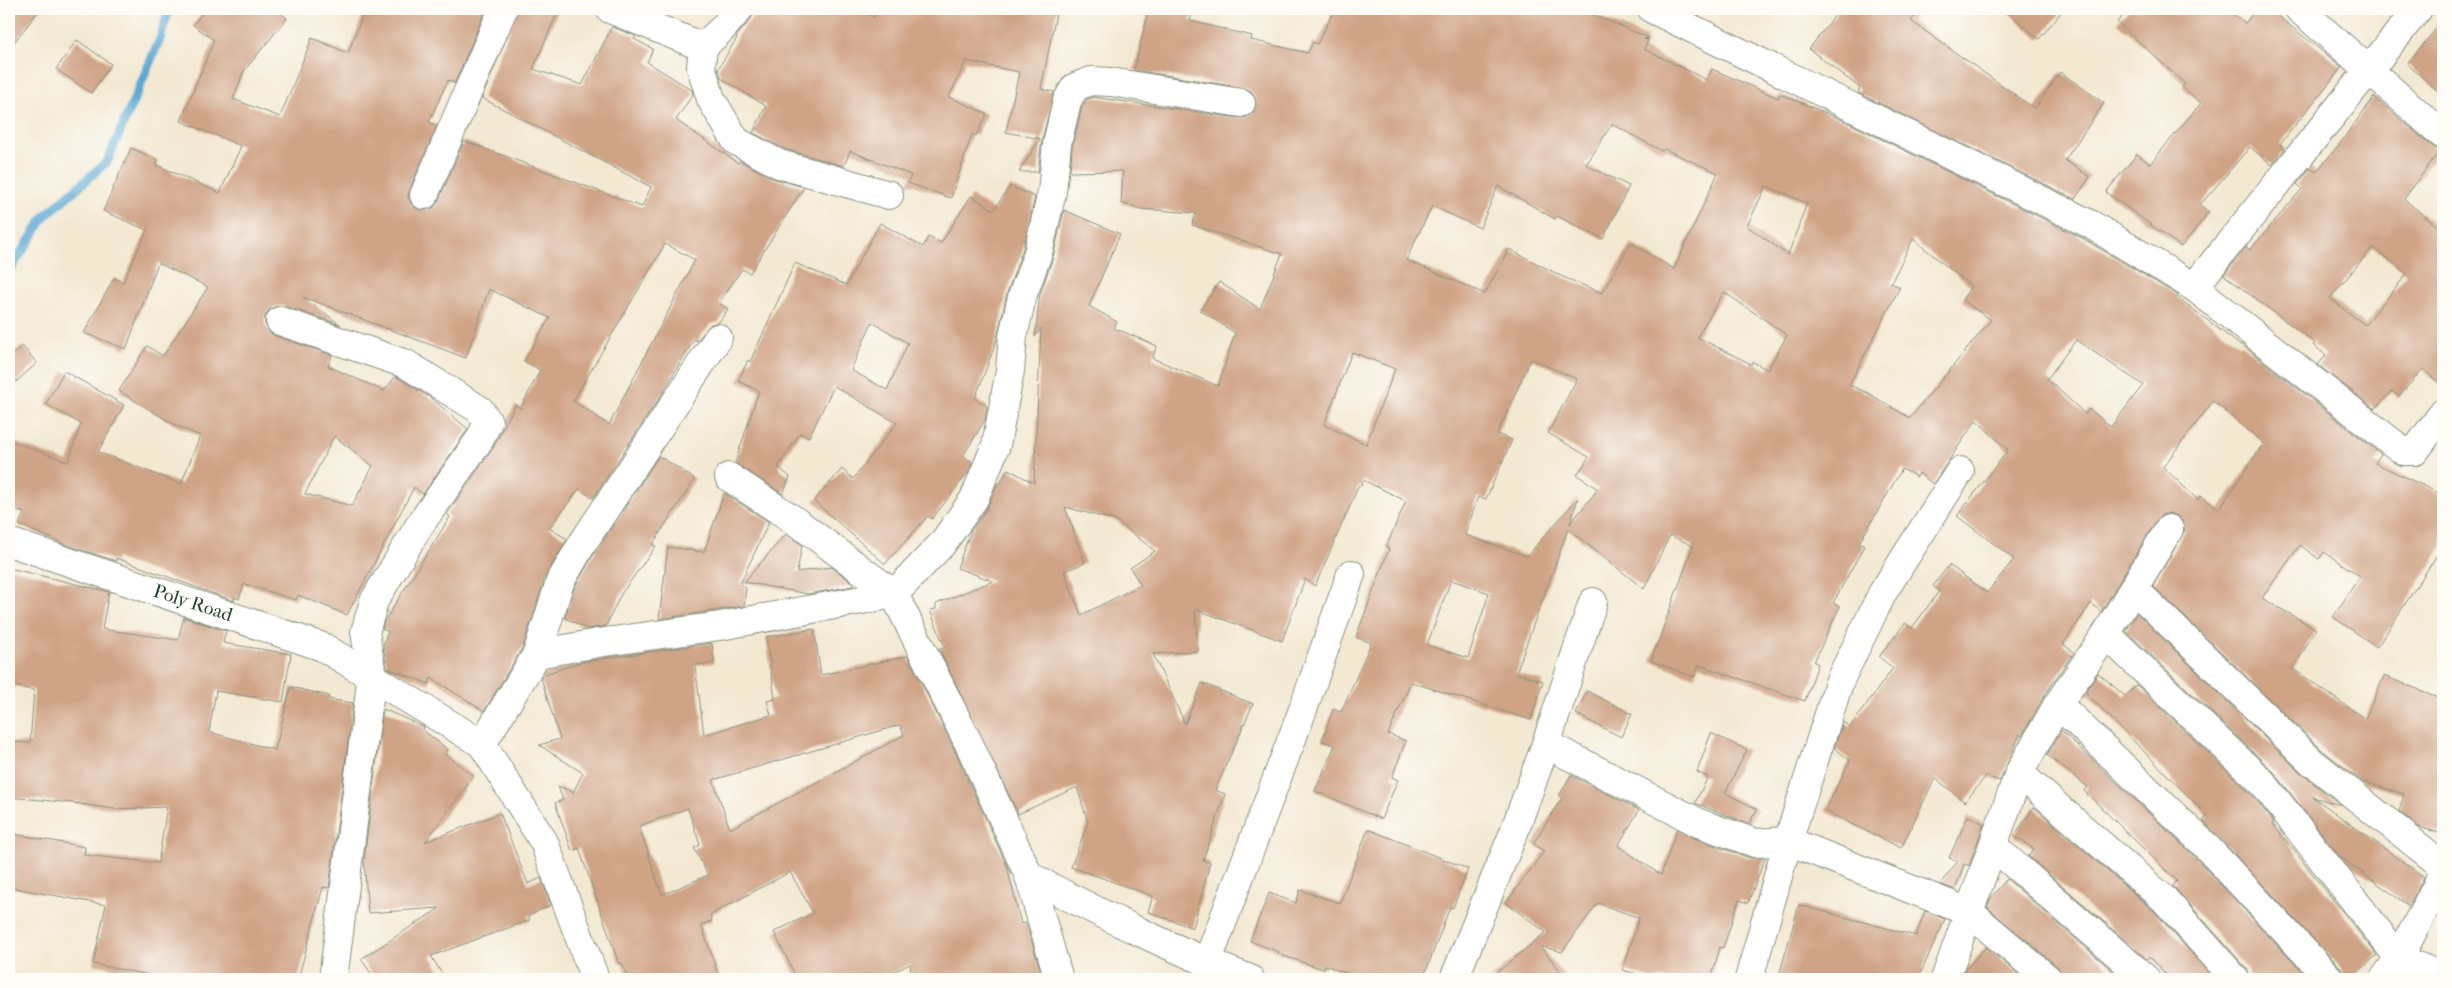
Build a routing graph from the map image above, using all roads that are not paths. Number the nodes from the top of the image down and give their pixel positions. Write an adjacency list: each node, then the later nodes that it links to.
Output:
1 (503, 9): 11 (street)
2 (610, 9): 7 (street)
3 (739, 9): 7 (street)
4 (1652, 9): 13 (street)
5 (2299, 9): 8 (street)
6 (2418, 9): 8 (street)
7 (703, 47): 12 (street)
8 (2369, 70): 10 (street); 13 (street)
9 (1241, 103): 23 (street)
10 (2443, 135)
11 (424, 195)
12 (889, 196)
13 (2194, 288): 16 (street)
14 (280, 321): 27 (street)
15 (718, 338): 26 (street)
16 (2443, 413)
17 (1960, 471): 32 (street)
18 (729, 477): 23 (street)
19 (2168, 529): 22 (street)
20 (9, 542): 27 (street, Poly Road)
21 (1351, 574): 38 (street)
22 (2134, 588): 25 (street); 34 (street)
23 (894, 594): 26 (street); 36 (street)
24 (1593, 602): 30 (street)
25 (2106, 634): 28 (street); 39 (street)
26 (537, 654): 29 (street)
27 (372, 675): 29 (street, Poly Road); 42 (street)
28 (2058, 704): 31 (street); 51 (street)
29 (482, 744): 43 (street)
30 (1546, 744): 32 (street); 46 (street)
31 (2019, 773): 33 (street); 50 (street)
32 (1788, 841): 37 (street); 47 (street)
33 (1993, 846): 37 (street); 49 (street)
34 (2443, 866)
35 (2443, 874): 39 (street)
36 (1029, 876): 38 (street); 44 (street)
37 (1969, 912): 41 (street); 48 (street)
38 (1207, 963): 45 (street)
39 (2392, 969): 40 (street)
40 (2443, 977)
41 (1947, 978)
42 (333, 979)
43 (595, 979)
44 (1059, 979)
45 (1250, 979)
46 (1454, 979)
47 (1749, 979)
48 (2048, 979)
49 (2146, 979)
50 (2234, 979)
51 (2330, 979)

